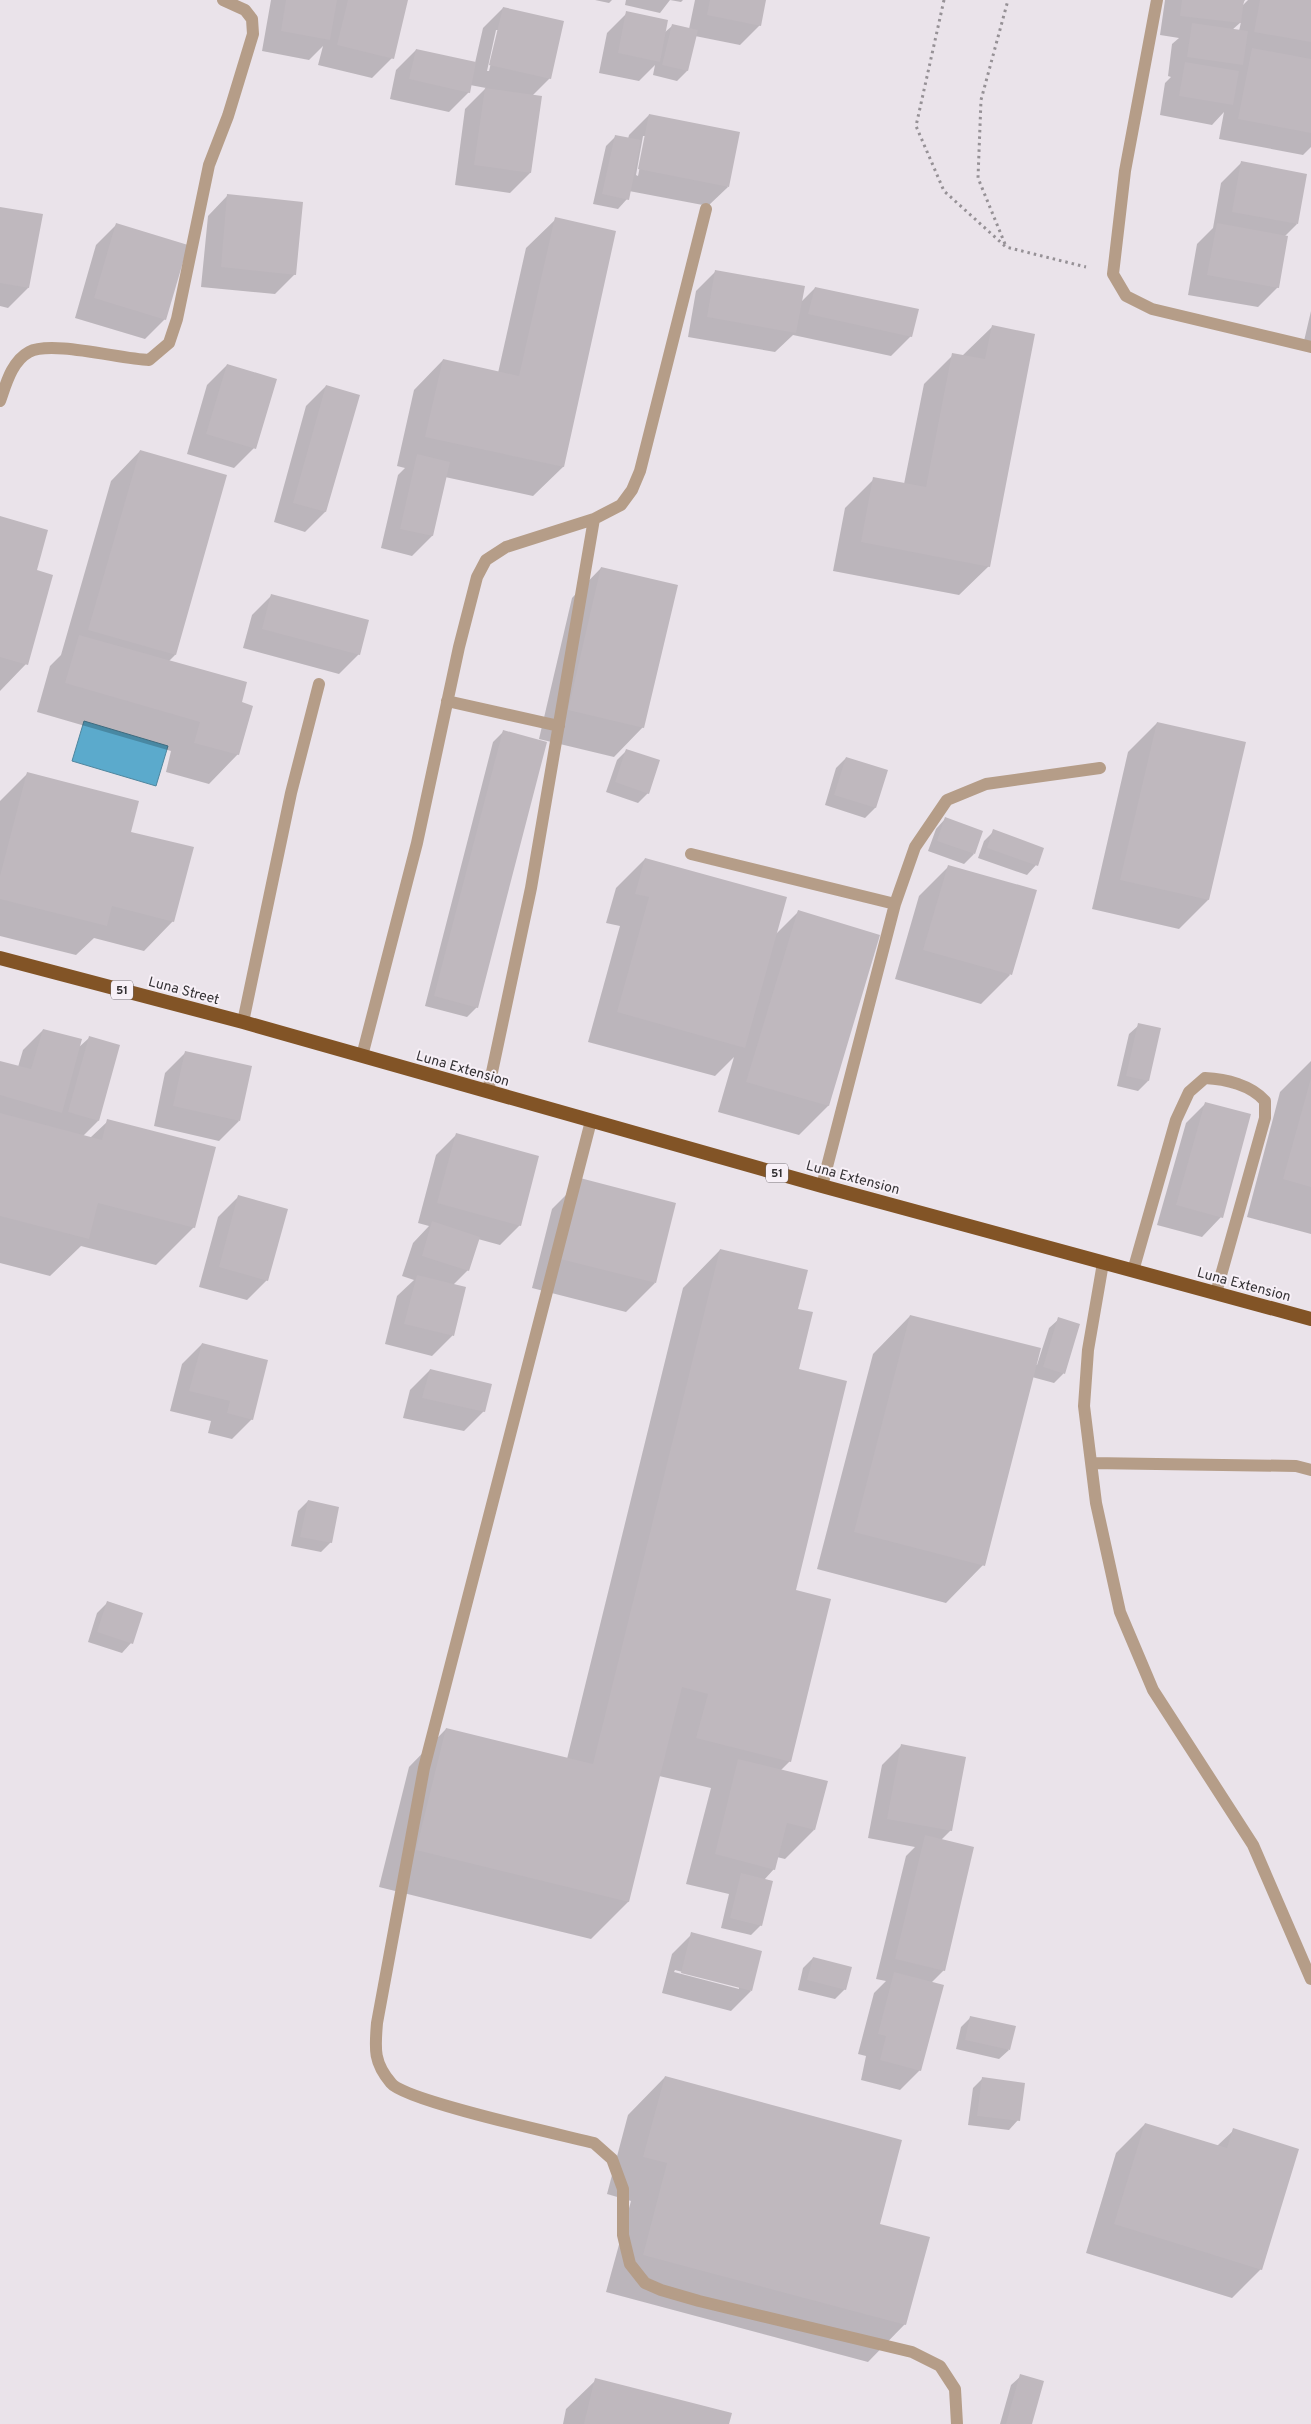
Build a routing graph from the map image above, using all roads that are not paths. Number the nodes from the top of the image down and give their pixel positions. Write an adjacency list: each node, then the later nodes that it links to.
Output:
1 (223, 0): 5 (street)
2 (1157, 0): 4 (street)
3 (706, 209): 6 (street)
4 (1311, 347)
5 (0, 401)
6 (594, 519): 8 (street); 9 (street)
7 (319, 684): 14 (street)
8 (447, 701): 9 (street); 15 (street)
9 (559, 726): 16 (street)
10 (1100, 768): 12 (street)
11 (691, 854): 12 (street)
12 (894, 904): 18 (street)
13 (0, 958): 14 (highway, Luna Street / 51)
14 (243, 1022): 15 (highway, Luna Extension / 51)
15 (362, 1056): 16 (highway, Luna Extension / 51)
16 (488, 1092): 17 (highway, Luna Extension / 51)
17 (591, 1121): 18 (highway, Luna Extension / 51); 26 (street)
18 (822, 1186): 19 (highway, Luna Extension / 51)
19 (1103, 1263): 20 (highway, Luna Extension / 51); 23 (street)
20 (1133, 1271): 21 (highway, Luna Extension / 51); 21 (street)
21 (1216, 1294): 22 (highway, Luna Extension / 51)
22 (1311, 1319)
23 (1091, 1463): 24 (street); 25 (street)
24 (1311, 1470)
25 (1311, 1979)
26 (957, 2424)

